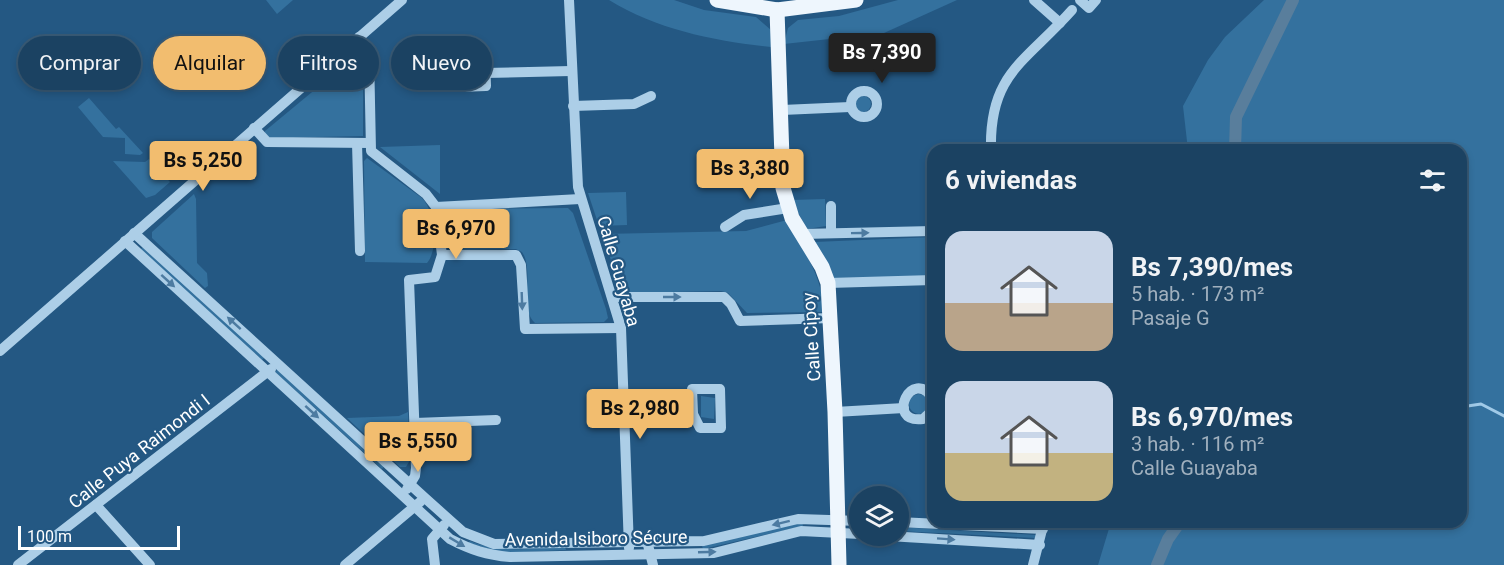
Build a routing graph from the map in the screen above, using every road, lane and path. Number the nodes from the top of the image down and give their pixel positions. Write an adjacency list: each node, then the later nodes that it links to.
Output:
1 (402, 0): 11 (street)
2 (569, 0): 12 (street, Calle Guayaba)
3 (717, 0): 8 (main road)
4 (856, 0): 8 (main road)
5 (1034, 0): 10 (street)
6 (1080, 0): 7 (street)
7 (1096, 0)
8 (777, 10): 19 (main road, Calle Cipoy)
9 (1072, 10): 10 (street)
10 (1060, 23): 23 (street)
11 (360, 36)
12 (571, 71): 13 (street); 17 (street, Calle Guayaba)
13 (492, 73)
14 (298, 90): 20 (street)
15 (369, 90): 22 (street)
16 (651, 96): 17 (street)
17 (573, 106): 24 (street, Calle Guayaba)
18 (850, 107): 19 (street)
19 (782, 110): 27 (main road, Calle Cipoy)
20 (254, 128): 21 (street); 30 (street)
21 (357, 143): 22 (street); 34 (street)
22 (370, 143): 26 (street)
23 (991, 144)
24 (580, 199): 26 (street); 38 (street, Calle Guayaba)
25 (831, 206): 31 (street)
26 (436, 207): 35 (street)
27 (788, 208): 28 (street); 32 (main road, Calle Cipoy)
28 (725, 227)
29 (927, 231): 31 (street, one-way to 29)
30 (134, 233): 33 (street); 42 (street, Avenida Isiboro Sécure, one-way to 30)
31 (831, 233): 32 (street)
32 (802, 234): 37 (main road, Calle Cipoy)
33 (125, 241): 41 (street); 43 (street, Avenida Isiboro Sécure, one-way to 43)
34 (360, 251)
35 (442, 255): 40 (street, one-way to 40); 51 (street)
36 (927, 280): 37 (street)
37 (828, 283): 39 (main road, Calle Cipoy)
38 (613, 297): 39 (street, one-way to 39); 40 (street, Calle Guayaba)
39 (831, 318): 46 (main road, Calle Cipoy)
40 (621, 328): 48 (street, Calle Guayaba)
41 (0, 351)
42 (278, 362): 43 (street, Calle Puya Raimondi I); 52 (street, Avenida Isiboro Sécure)
43 (268, 372): 53 (street, Avenida Isiboro Sécure, one-way to 53); 55 (street, Calle Puya Raimondi I)
44 (927, 392): 45 (street)
45 (904, 408): 46 (street); 49 (street)
46 (835, 412): 61 (main road, Calle Cipoy)
47 (693, 414): 48 (street)
48 (625, 415): 66 (street, Calle Guayaba)
49 (927, 417)
50 (496, 420): 51 (street)
51 (415, 423): 52 (street)
52 (411, 485): 53 (street); 54 (street, Avenida Isiboro Sécure)
53 (403, 494): 56 (street, Avenida Isiboro Sécure)
54 (425, 498): 56 (street); 57 (street, Avenida Isiboro Sécure)
55 (96, 505): 72 (street, Calle Puya Raimondi I); 73 (street)
56 (415, 506): 63 (street, Avenida Isiboro Sécure); 74 (street)
57 (448, 519): 63 (street); 67 (street, Avenida Isiboro Sécure)
58 (909, 522): 59 (street)
59 (927, 523)
60 (849, 524): 61 (street, Avenida Isiboro Sécure)
61 (838, 526): 64 (street, Avenida Isiboro Sécure); 69 (street, Avenida Isiboro Sécure); 77 (main road, Calle Cipoy)
62 (1043, 528): 68 (street)
63 (440, 529): 71 (street, Avenida Isiboro Sécure, one-way to 71); 75 (street)
64 (849, 530)
65 (909, 537): 68 (street, one-way to 68)
66 (628, 541): 67 (street, Avenida Isiboro Sécure); 69 (street, Avenida Isiboro Sécure); 70 (street, Calle Guayaba)
67 (577, 542): 71 (street)
68 (1040, 545): 78 (street)
69 (648, 547): 70 (street, Avenida Isiboro Sécure); 76 (street)
70 (629, 553): 71 (street, Avenida Isiboro Sécure)
71 (579, 560)
72 (18, 565)
73 (150, 565)
74 (345, 565)
75 (435, 565)
76 (653, 565)
77 (839, 565)
78 (1034, 565)

